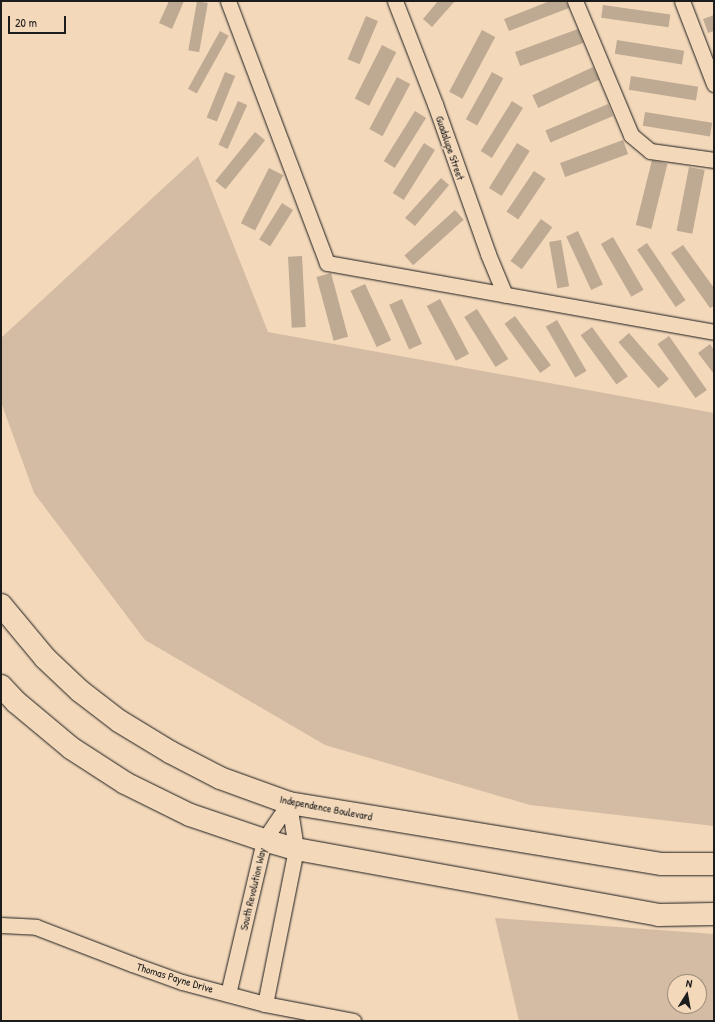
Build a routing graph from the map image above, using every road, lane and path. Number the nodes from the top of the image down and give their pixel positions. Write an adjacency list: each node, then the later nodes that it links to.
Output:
1 (228, 1): 7 (street)
2 (395, 1): 7 (street, Guadalupe Street)
3 (575, 1): 6 (street)
4 (682, 1): 5 (street)
5 (714, 84)
6 (714, 160)
7 (505, 295): 8 (street)
8 (714, 332)
9 (1, 605): 11 (main road, Independence Boulevard)
10 (1, 686): 12 (main road)
11 (289, 803): 12 (street, South Revolution Way); 13 (street); 14 (main road, Independence Boulevard)
12 (264, 840): 13 (main road); 17 (street, South Revolution Way)
13 (296, 849): 15 (main road); 18 (street)
14 (714, 864)
15 (714, 914)
16 (1, 925): 17 (street, Thomas Payne Drive)
17 (228, 994): 18 (street, Thomas Payne Drive)
18 (265, 1004): 19 (street, Thomas Payne Drive)
19 (353, 1021)

